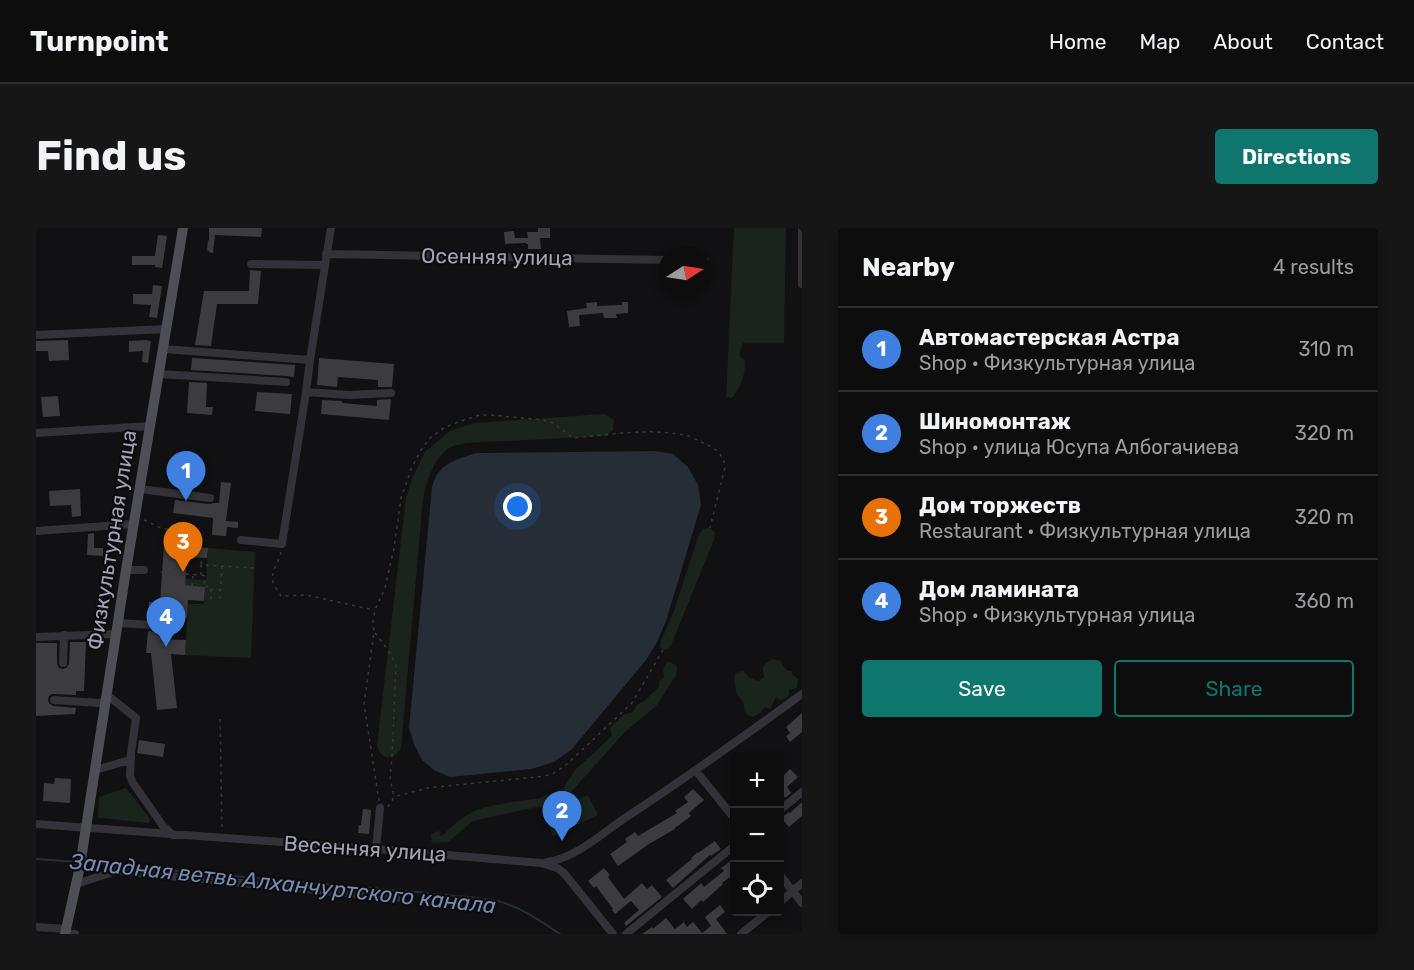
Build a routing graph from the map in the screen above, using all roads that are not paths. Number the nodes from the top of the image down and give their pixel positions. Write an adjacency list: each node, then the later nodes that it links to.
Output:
1 (183, 228): 10 (main road, Физкультурная улица)
2 (331, 228): 4 (street)
3 (802, 228): 8 (street)
4 (326, 254): 5 (street, Осенняя улица); 7 (street)
5 (658, 260)
6 (251, 264): 7 (street)
7 (325, 265): 13 (street)
8 (802, 266): 9 (street)
9 (802, 284)
10 (166, 329): 11 (street); 12 (main road, Физкультурная улица)
11 (36, 334)
12 (163, 349): 13 (street); 14 (main road, Физкультурная улица)
13 (310, 360): 16 (street)
14 (159, 374): 15 (street); 18 (main road, Физкультурная улица)
15 (286, 382)
16 (306, 392): 17 (street); 24 (street)
17 (391, 393)
18 (150, 426): 19 (street); 20 (main road, Физкультурная улица)
19 (36, 433)
20 (140, 489): 21 (street); 22 (main road, Физкультурная улица)
21 (210, 498)
22 (135, 520): 23 (street); 25 (main road, Физкультурная улица)
23 (36, 531)
24 (242, 540)
25 (126, 570): 26 (street); 28 (main road, Физкультурная улица)
26 (144, 570)
27 (170, 626): 28 (street)
28 (116, 629): 29 (street); 33 (main road, Физкультурная улица)
29 (64, 635): 30 (street); 31 (street)
30 (36, 637)
31 (63, 663)
32 (802, 694): 37 (street)
33 (107, 695): 34 (street); 35 (street); 36 (main road, Физкультурная улица)
34 (54, 700)
35 (131, 757): 36 (street); 44 (street)
36 (95, 770): 43 (main road, Физкультурная улица)
37 (696, 771): 41 (street); 47 (street)
38 (802, 792): 40 (street)
39 (380, 808): 45 (street)
40 (782, 808)
41 (730, 812)
42 (36, 824): 43 (street, Весенняя улица)
43 (86, 828): 44 (street, Весенняя улица); 50 (main road, Физкультурная улица)
44 (173, 835): 45 (street, Весенняя улица)
45 (376, 849): 47 (street, Весенняя улица)
46 (730, 850): 59 (street)
47 (541, 863): 58 (street, Весенняя улица)
48 (784, 880): 51 (street)
49 (802, 883): 51 (street)
50 (76, 884): 52 (street); 57 (main road, Физкультурная улица)
51 (792, 891): 53 (street); 54 (street)
52 (397, 898)
53 (784, 898)
54 (802, 903)
55 (763, 916): 60 (street)
56 (36, 927): 57 (street)
57 (70, 931)
58 (613, 934)
59 (626, 934)
60 (741, 934)

